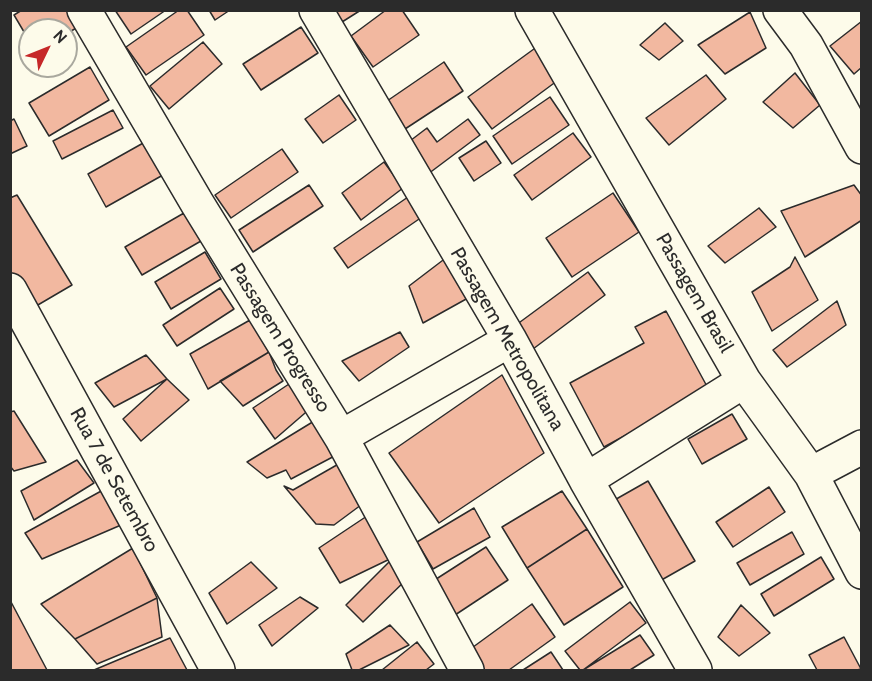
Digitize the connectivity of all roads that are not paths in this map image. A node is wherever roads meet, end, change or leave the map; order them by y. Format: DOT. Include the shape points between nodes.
graph roads {
  1 [pos="84,10"];
  2 [pos="316,10"];
  3 [pos="532,10"];
  4 [pos="780,10"];
  5 [pos="861,147"];
  6 [pos="10,290"];
  7 [pos="510,340"];
  8 [pos="744,381"];
  9 [pos="341,437"];
  10 [pos="861,447"];
  11 [pos="812,474"];
  12 [pos="586,480"];
  13 [pos="861,572"];
  14 [pos="218,670"];
  15 [pos="467,670"];
  16 [pos="695,670"];
  1 -- 9 [label="street, Passagem Progresso"];
  2 -- 7 [label="street, Passagem Metropolitana"];
  3 -- 8 [label="street, Passagem Brasil"];
  4 -- 5 [label="street" via="806,45"];
  6 -- 14 [label="street, Rua 7 de Setembro"];
  7 -- 9 [label="street"];
  7 -- 12 [label="street, Passagem Metropolitana"];
  8 -- 11 [label="street, Passagem Brasil"];
  8 -- 12 [label="street"];
  9 -- 15 [label="street, Passagem Progresso"];
  10 -- 11 [label="street"];
  11 -- 13 [label="street, Passagem Brasil"];
  12 -- 16 [label="street, Passagem Metropolitana"];
}
